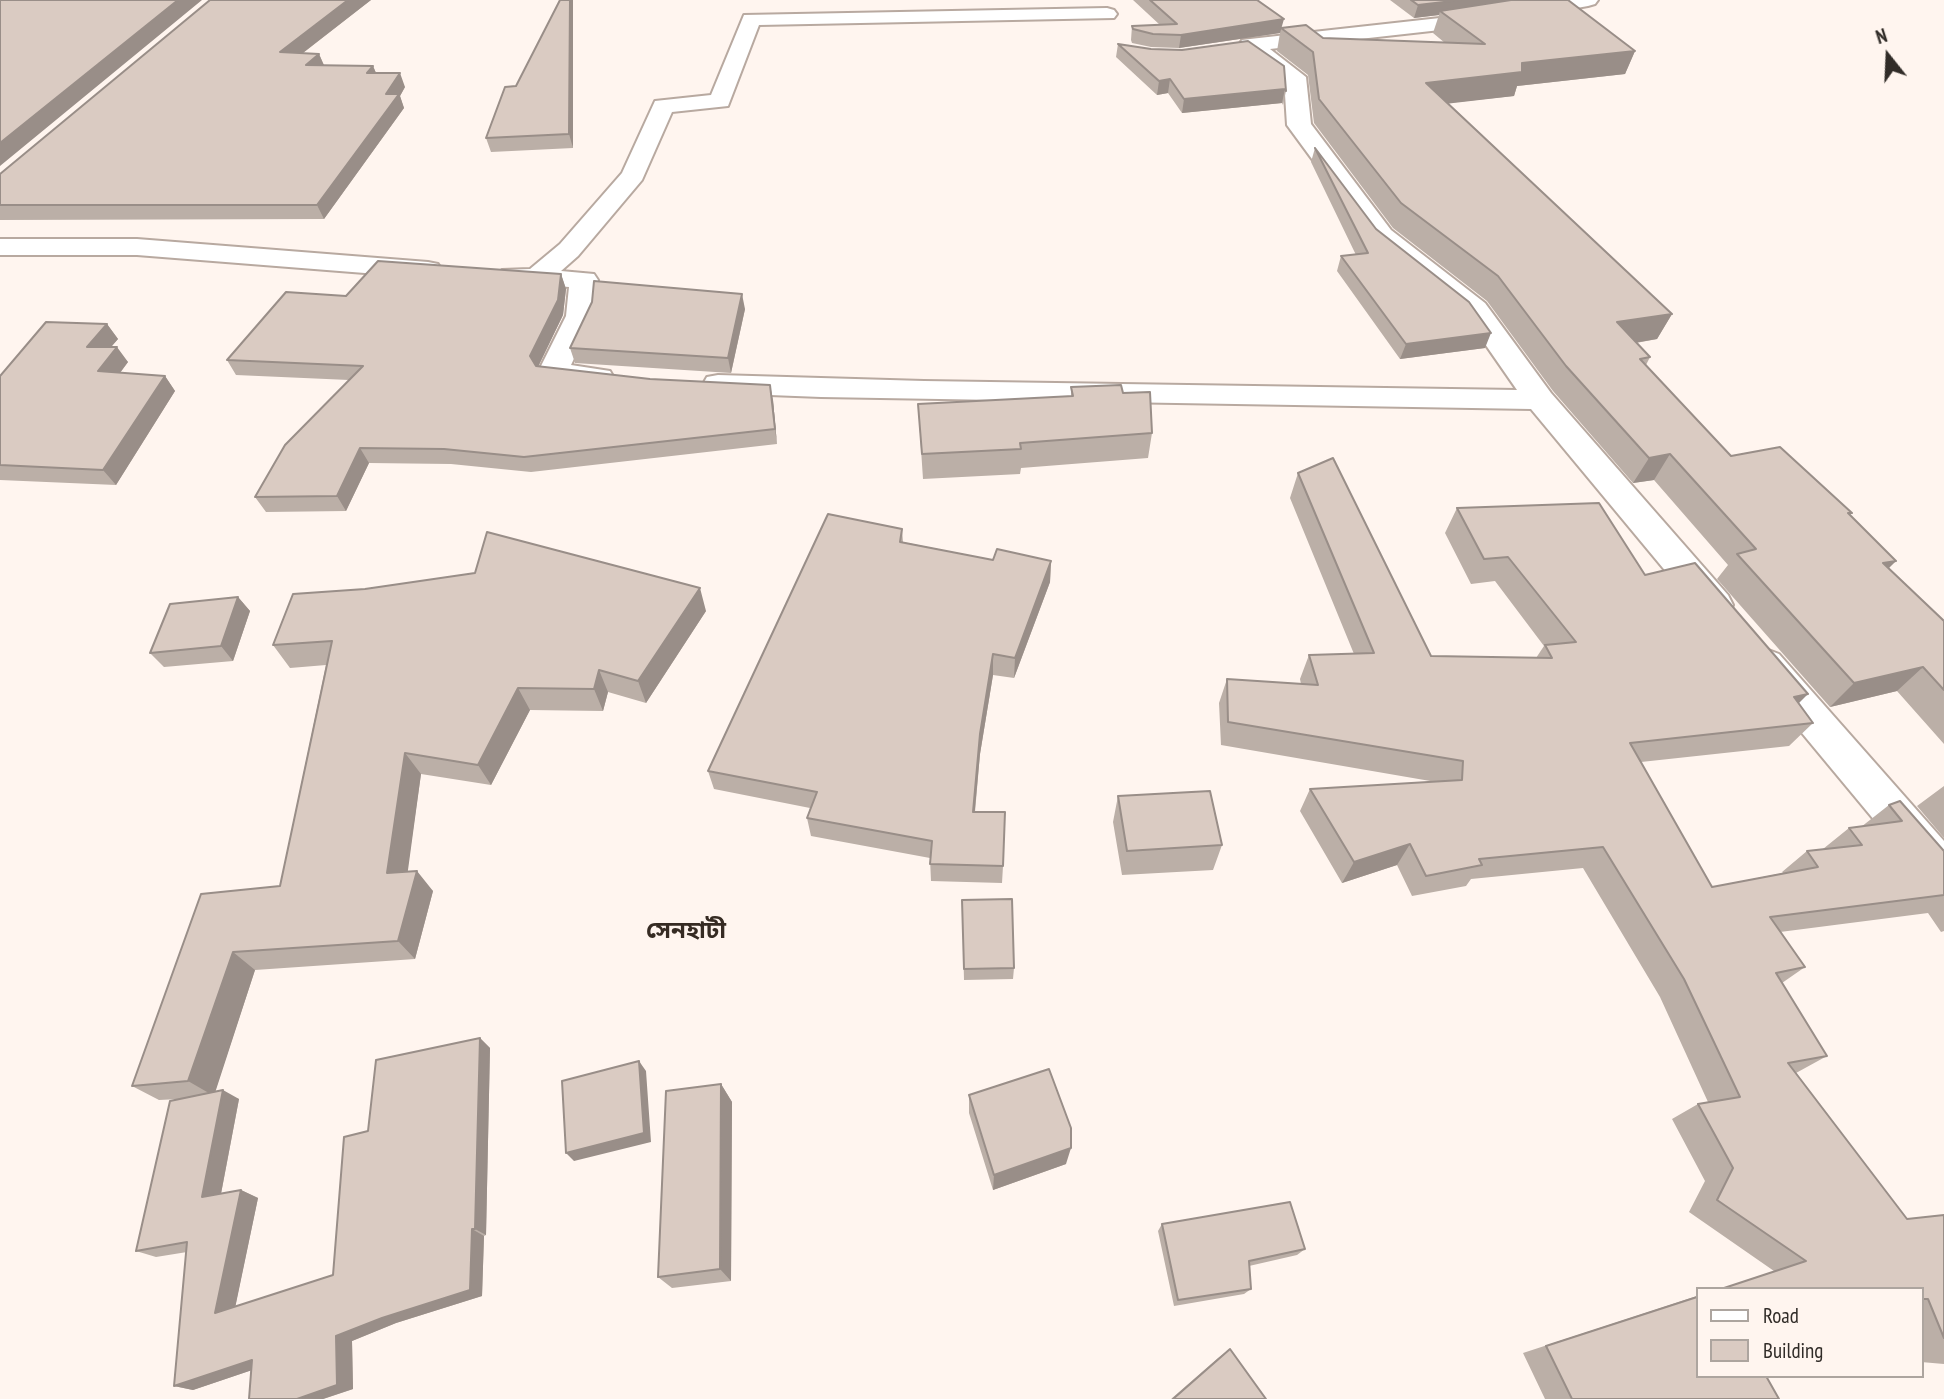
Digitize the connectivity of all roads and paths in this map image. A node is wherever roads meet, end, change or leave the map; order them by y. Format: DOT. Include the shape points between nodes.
graph roads {
  1 [pos="1588,0"];
  2 [pos="1104,7"];
  3 [pos="1116,37"];
  4 [pos="1251,45"];
  5 [pos="1227,49"];
  6 [pos="0,247"];
  7 [pos="537,277"];
  8 [pos="623,381"];
  9 [pos="691,383"];
  10 [pos="1540,400"];
  11 [pos="1944,872"];
  1 -- 4 [label="street" via="1476,20"];
  2 -- 3 [label="street"];
  2 -- 7 [label="street" via="751,19 720,101 663,106 633,175 569,250"];
  4 -- 5 [label="street"];
  4 -- 10 [label="street" via="1296,77 1299,125 1382,236 1475,309"];
  6 -- 7 [label="street" via="137,247"];
  7 -- 8 [label="street" via="584,280 580,316 553,372"];
  9 -- 10 [label="street" via="855,390"];
  10 -- 11 [label="street"];
}
